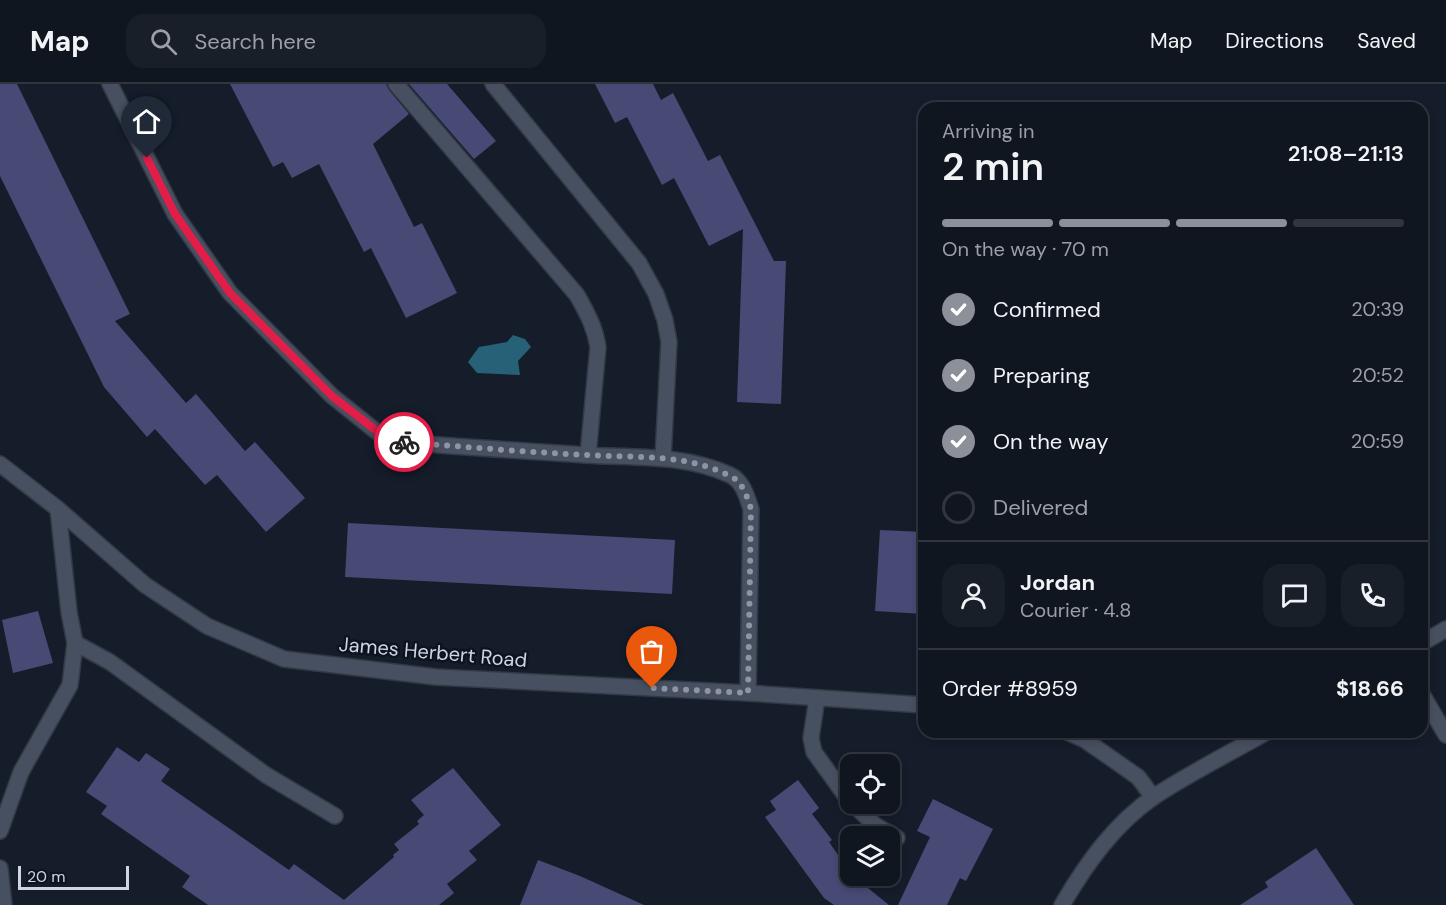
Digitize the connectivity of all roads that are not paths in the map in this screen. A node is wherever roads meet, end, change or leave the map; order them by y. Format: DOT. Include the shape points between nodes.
graph roads {
  1 [pos="110,84"];
  2 [pos="396,84"];
  3 [pos="493,84"];
  4 [pos="588,456"];
  5 [pos="663,458"];
  6 [pos="0,464"];
  7 [pos="58,509"];
  8 [pos="1446,629"];
  9 [pos="1428,640"];
  10 [pos="75,643"];
  11 [pos="748,693"];
  12 [pos="817,698"];
  13 [pos="1428,704"];
  14 [pos="918,705"];
  15 [pos="1446,735"];
  16 [pos="1080,738"];
  17 [pos="1257,738"];
  18 [pos="840,787"];
  19 [pos="1153,797"];
  20 [pos="864,814"];
  21 [pos="335,816"];
  22 [pos="877,826"];
  23 [pos="0,831"];
  24 [pos="0,868"];
  25 [pos="4,905"];
  26 [pos="1062,905"];
  1 -- 4 [label="street" via="175,214 230,293 332,396 378,432 401,442"];
  2 -- 4 [label="street" via="577,295 589,316 597,347"];
  3 -- 5 [label="street" via="639,263 657,294 669,342"];
  4 -- 5 [label="street"];
  5 -- 11 [label="street" via="695,463 732,476 746,492 751,509"];
  6 -- 7 [label="street, James Herbert Road"];
  7 -- 10 [label="street"];
  7 -- 11 [label="street, James Herbert Road" via="145,585 207,626 284,659 436,677"];
  8 -- 9 [label="street"];
  10 -- 21 [label="street" via="110,662 266,775"];
  10 -- 23 [label="street" via="70,685 21,772"];
  11 -- 12 [label="street, James Herbert Road"];
  12 -- 14 [label="street, James Herbert Road"];
  12 -- 18 [label="street" via="811,738 814,752"];
  13 -- 15 [label="street"];
  16 -- 19 [label="street" via="1138,777"];
  17 -- 19 [label="street"];
  19 -- 26 [label="street" via="1102,846"];
  20 -- 22 [label="street"];
  24 -- 25 [label="street"];
}
